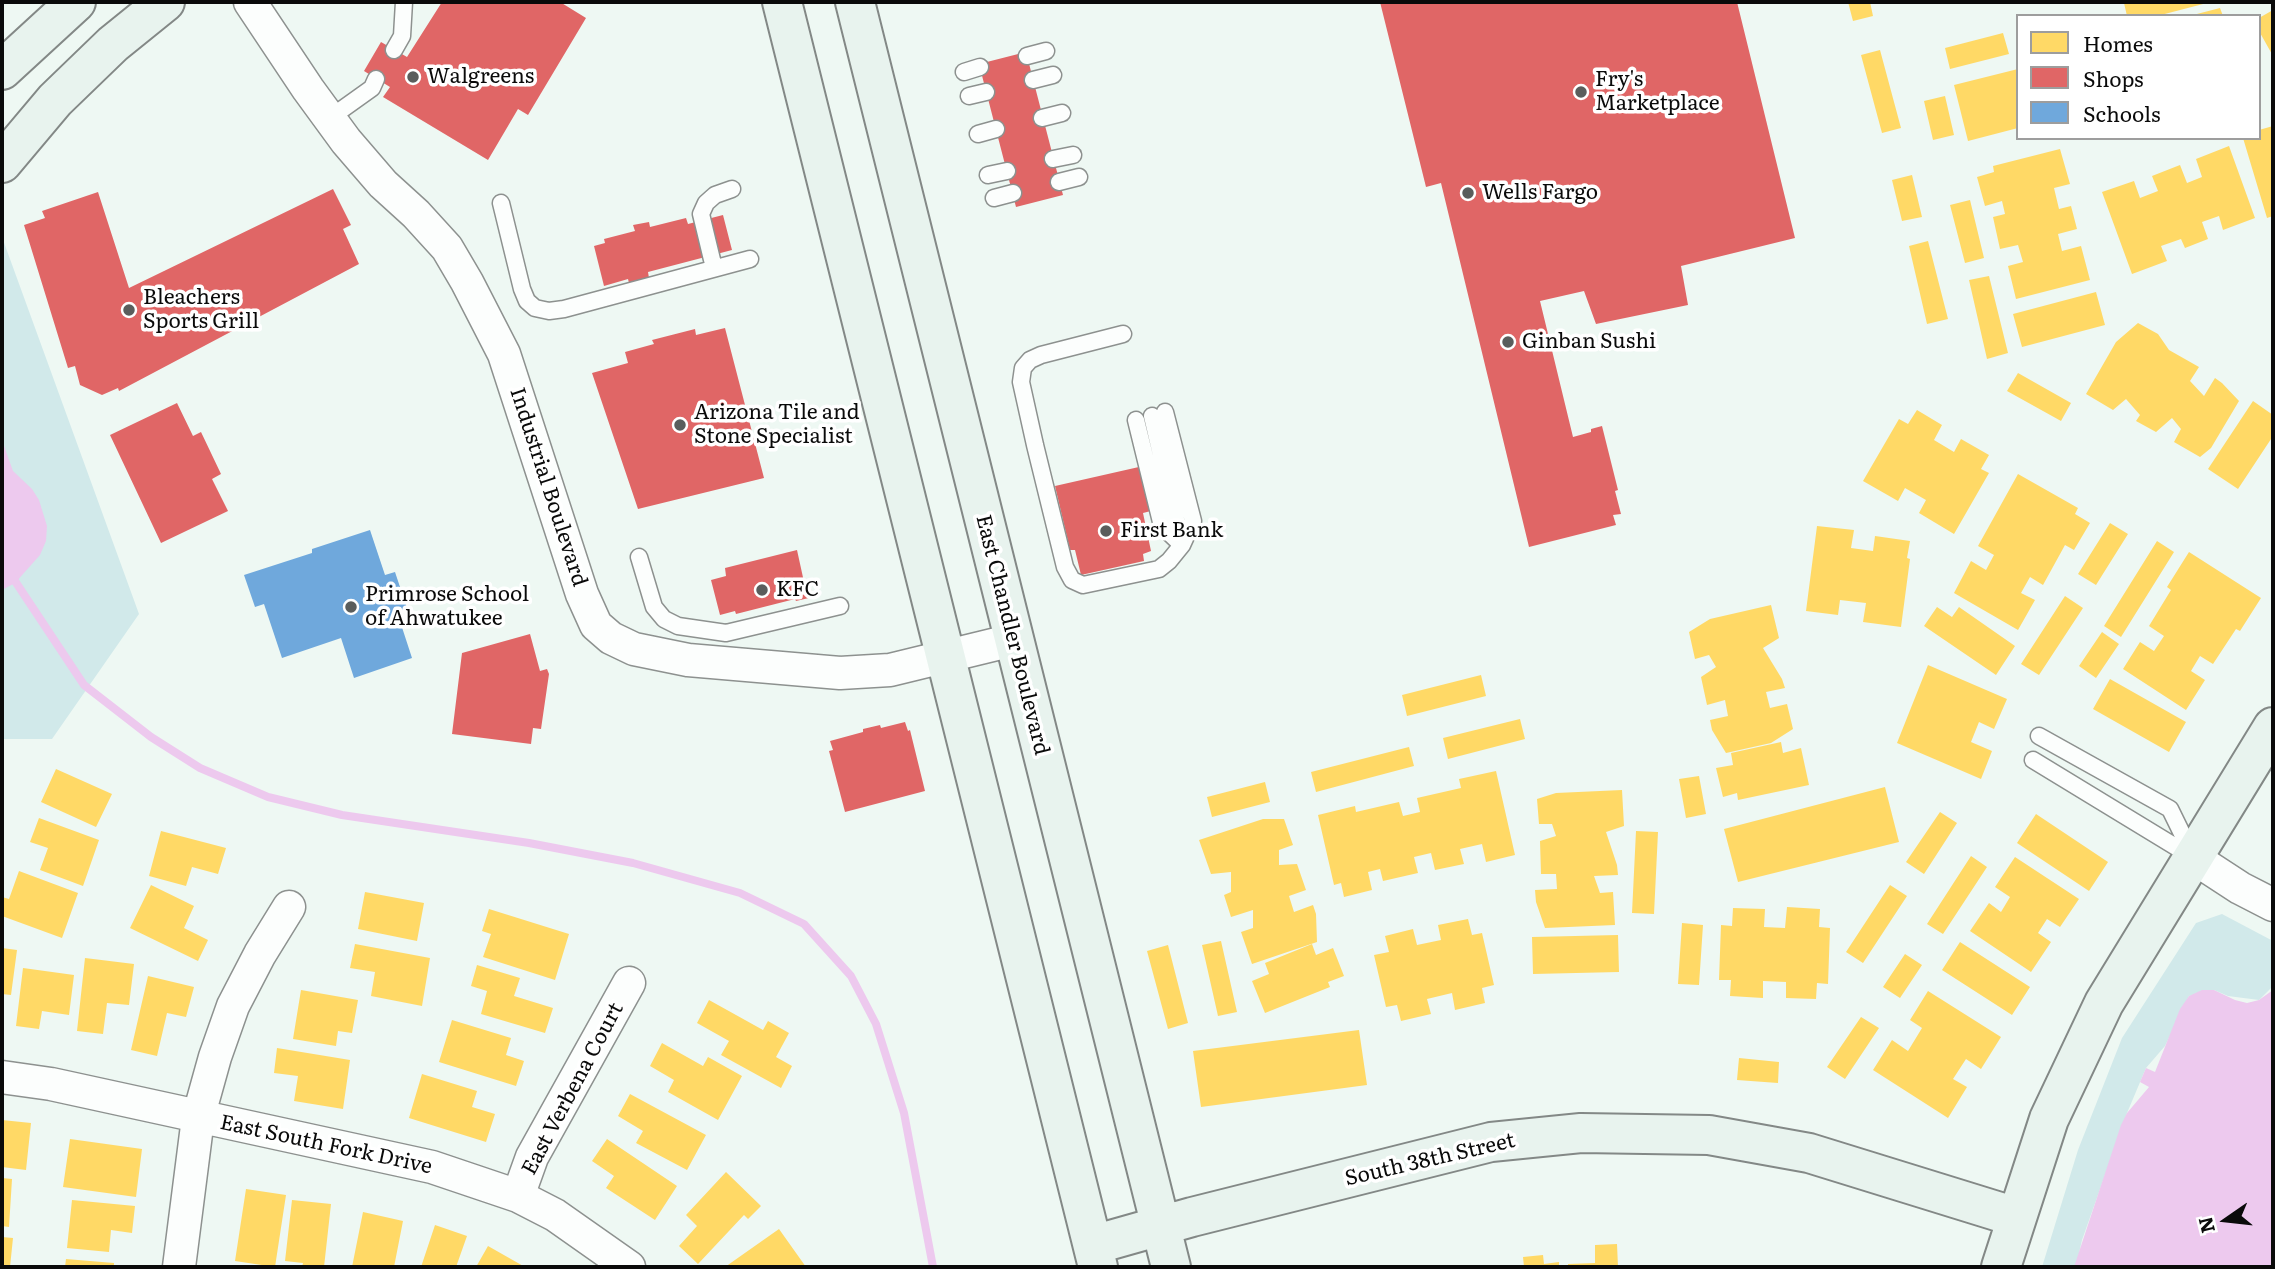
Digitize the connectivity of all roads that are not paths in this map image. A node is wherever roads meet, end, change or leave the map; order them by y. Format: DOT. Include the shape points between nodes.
graph roads {
  1 [pos="76,2"];
  2 [pos="166,2"];
  3 [pos="250,2"];
  4 [pos="404,2"];
  5 [pos="782,2"];
  6 [pos="855,2"];
  7 [pos="394,50"];
  8 [pos="1046,51"];
  9 [pos="1027,56"];
  10 [pos="980,68"];
  11 [pos="2,70"];
  12 [pos="964,72"];
  13 [pos="1053,75"];
  14 [pos="376,79"];
  15 [pos="1032,80"];
  16 [pos="986,92"];
  17 [pos="969,96"];
  18 [pos="1062,113"];
  19 [pos="330,118"];
  20 [pos="1042,118"];
  21 [pos="996,129"];
  22 [pos="978,134"];
  23 [pos="1073,155"];
  24 [pos="1053,159"];
  25 [pos="2,163"];
  26 [pos="1007,171"];
  27 [pos="988,175"];
  28 [pos="1079,177"];
  29 [pos="1059,182"];
  30 [pos="732,189"];
  31 [pos="1013,193"];
  32 [pos="994,198"];
  33 [pos="501,203"];
  34 [pos="750,259"];
  35 [pos="714,268"];
  36 [pos="1122,334"];
  37 [pos="1182,545"];
  38 [pos="639,557"];
  39 [pos="840,606"];
  40 [pos="1013,640"];
  41 [pos="944,656"];
  42 [pos="2273,727"];
  43 [pos="2039,736"];
  44 [pos="2033,760"];
  45 [pos="2110,776"];
  46 [pos="2095,799"];
  47 [pos="2194,858"];
  48 [pos="2273,905"];
  49 [pos="289,907"];
  50 [pos="629,983"];
  51 [pos="2,1077"];
  52 [pos="198,1118"];
  53 [pos="518,1196"];
  54 [pos="2016,1217"];
  55 [pos="1161,1226"];
  56 [pos="1095,1256"];
  57 [pos="179,1267"];
  58 [pos="629,1267"];
  59 [pos="1171,1267"];
  60 [pos="2001,1267"];
  1 -- 11 [label="main road"];
  2 -- 25 [label="main road" via="113,44 55,100"];
  3 -- 19 [label="street, Industrial Boulevard"];
  4 -- 7 [label="lane" via="402,36"];
  5 -- 41 [label="main road"];
  6 -- 40 [label="main road, East Chandler Boulevard"];
  8 -- 9 [label="lane"];
  10 -- 12 [label="lane"];
  13 -- 15 [label="lane"];
  14 -- 19 [label="lane" via="372,88"];
  16 -- 17 [label="lane"];
  18 -- 20 [label="lane"];
  19 -- 41 [label="street, Industrial Boulevard" via="383,184 447,248 487,318 512,377 596,625 634,649 702,662 840,673 890,670"];
  21 -- 22 [label="lane"];
  23 -- 24 [label="lane"];
  26 -- 27 [label="lane"];
  28 -- 29 [label="lane"];
  30 -- 35 [label="lane" via="715,195 701,214"];
  31 -- 32 [label="lane"];
  33 -- 35 [label="lane" via="522,289 536,308 564,309"];
  34 -- 35 [label="lane"];
  36 -- 37 [label="lane" via="1041,355 1023,368 1021,382 1065,567 1072,580 1083,585 1159,569"];
  37 -- 37 [label="lane" via="1162,526 1151,416 1194,521"];
  38 -- 39 [label="lane" via="654,607 678,626 726,633"];
  40 -- 41 [label="street, Industrial Boulevard"];
  40 -- 55 [label="main road, East Chandler Boulevard"];
  41 -- 56 [label="main road"];
  42 -- 47 [label="main road"];
  43 -- 45 [label="lane"];
  44 -- 46 [label="lane"];
  45 -- 46 [label="lane"];
  45 -- 47 [label="lane" via="2170,809"];
  46 -- 47 [label="lane"];
  47 -- 48 [label="street"];
  47 -- 54 [label="main road" via="2104,1003 2049,1119"];
  49 -- 52 [label="street" via="233,1006"];
  50 -- 53 [label="street, East Verbena Court" via="532,1157"];
  51 -- 52 [label="street, East South Fork Drive"];
  52 -- 53 [label="street, East South Fork Drive" via="432,1167"];
  52 -- 57 [label="street"];
  53 -- 58 [label="street, East South Fork Drive" via="555,1214"];
  54 -- 55 [label="main road, South 38th Street" via="1809,1153 1709,1135 1581,1133 1491,1142"];
  54 -- 60 [label="main road"];
  55 -- 56 [label="main road, South 38th Street"];
  55 -- 59 [label="main road, East Chandler Boulevard"];
}
